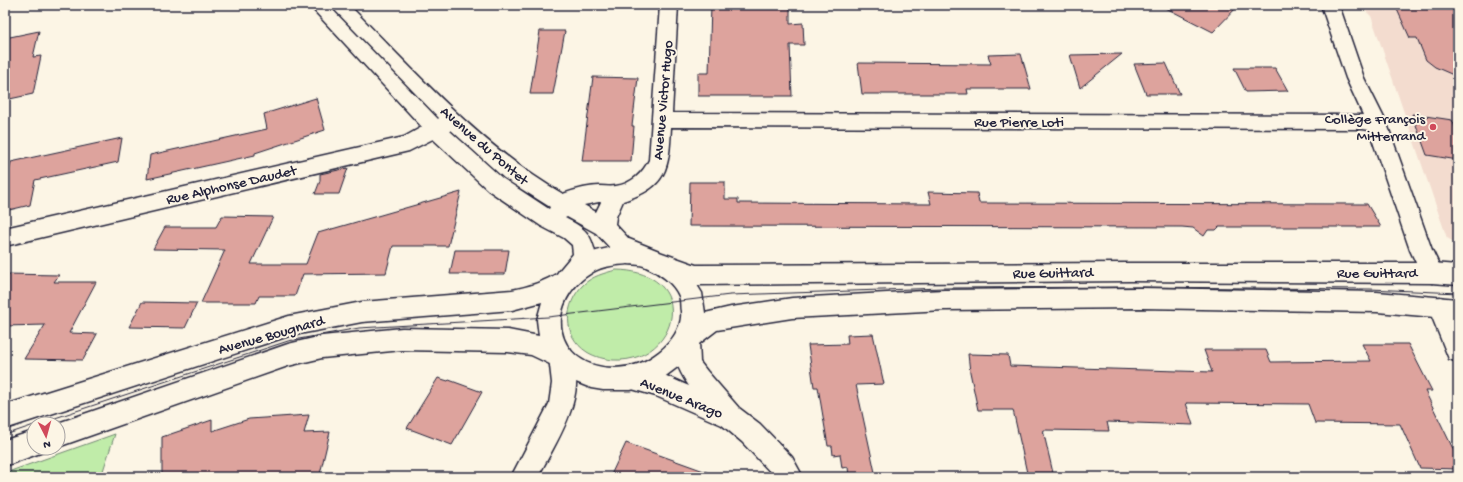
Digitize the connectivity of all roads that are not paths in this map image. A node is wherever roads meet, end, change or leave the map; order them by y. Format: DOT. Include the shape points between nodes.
graph roads {
  1 [pos="318,5"];
  2 [pos="339,5"];
  3 [pos="669,5"];
  4 [pos="1330,5"];
  5 [pos="662,120"];
  6 [pos="1377,124"];
  7 [pos="444,125"];
  8 [pos="615,195"];
  9 [pos="564,205"];
  10 [pos="549,220"];
  11 [pos="604,227"];
  12 [pos="5,237"];
  13 [pos="651,258"];
  14 [pos="1432,273"];
  15 [pos="1458,275"];
  16 [pos="566,280"];
  17 [pos="1449,308"];
  18 [pos="687,340"];
  19 [pos="1458,351"];
  20 [pos="561,357"];
  21 [pos="634,379"];
  22 [pos="730,416"];
  23 [pos="5,417"];
  24 [pos="66,432"];
  25 [pos="26,446"];
  26 [pos="5,453"];
  27 [pos="524,477"];
  28 [pos="790,477"];
  1 -- 7 [label="street, Avenue du Pontet"];
  2 -- 7 [label="street, Avenue du Pontet"];
  3 -- 5 [label="street, Avenue Victor Hugo"];
  4 -- 6 [label="street" via="1355,78"];
  5 -- 6 [label="street, Rue Pierre Loti"];
  5 -- 8 [label="street, Avenue Victor Hugo" via="659,160 654,173 647,182 637,188"];
  6 -- 14 [label="street" via="1420,250"];
  7 -- 9 [label="street, Avenue du Pontet"];
  7 -- 10 [label="street, Avenue du Pontet" via="495,184"];
  7 -- 12 [label="street, Rue Alphonse Daudet" via="409,143"];
  8 -- 9 [label="street, Avenue Victor Hugo" via="599,194 570,200"];
  8 -- 11 [label="street" via="605,217"];
  9 -- 10 [label="street, Avenue Victor Hugo"];
  9 -- 11 [label="street, Avenue du Pontet"];
  10 -- 16 [label="street, Avenue du Pontet" via="572,232 582,241 584,247 585,256"];
  11 -- 13 [label="street, Avenue du Pontet" via="621,245"];
  13 -- 14 [label="street, Rue Guittard" via="695,275"];
  13 -- 16 [label="street" via="628,254 605,257 584,266"];
  13 -- 18 [label="street" via="669,267 684,281 692,299 694,320"];
  14 -- 15 [label="street, Rue Guittard"];
  16 -- 20 [label="street" via="554,298 548,317 550,338"];
  16 -- 23 [label="street, Avenue Bougnard" via="534,295 512,300 362,312 289,326"];
  17 -- 18 [label="street, Rue Guittard" via="1377,302 1140,298 944,300 792,308 731,317 712,321"];
  17 -- 19 [label="street"];
  18 -- 21 [label="street" via="674,357 656,370"];
  18 -- 22 [label="street, Avenue Arago" via="688,365"];
  20 -- 21 [label="street" via="574,369 593,377 613,381"];
  20 -- 24 [label="street, Avenue Bougnard" via="533,344 508,341 402,339 322,347 288,355"];
  20 -- 27 [label="street" via="564,384 561,406"];
  21 -- 22 [label="street, Avenue Arago" via="659,385"];
  22 -- 28 [label="street, Avenue Arago" via="751,433 783,466"];
  25 -- 26 [label="street"];
}
